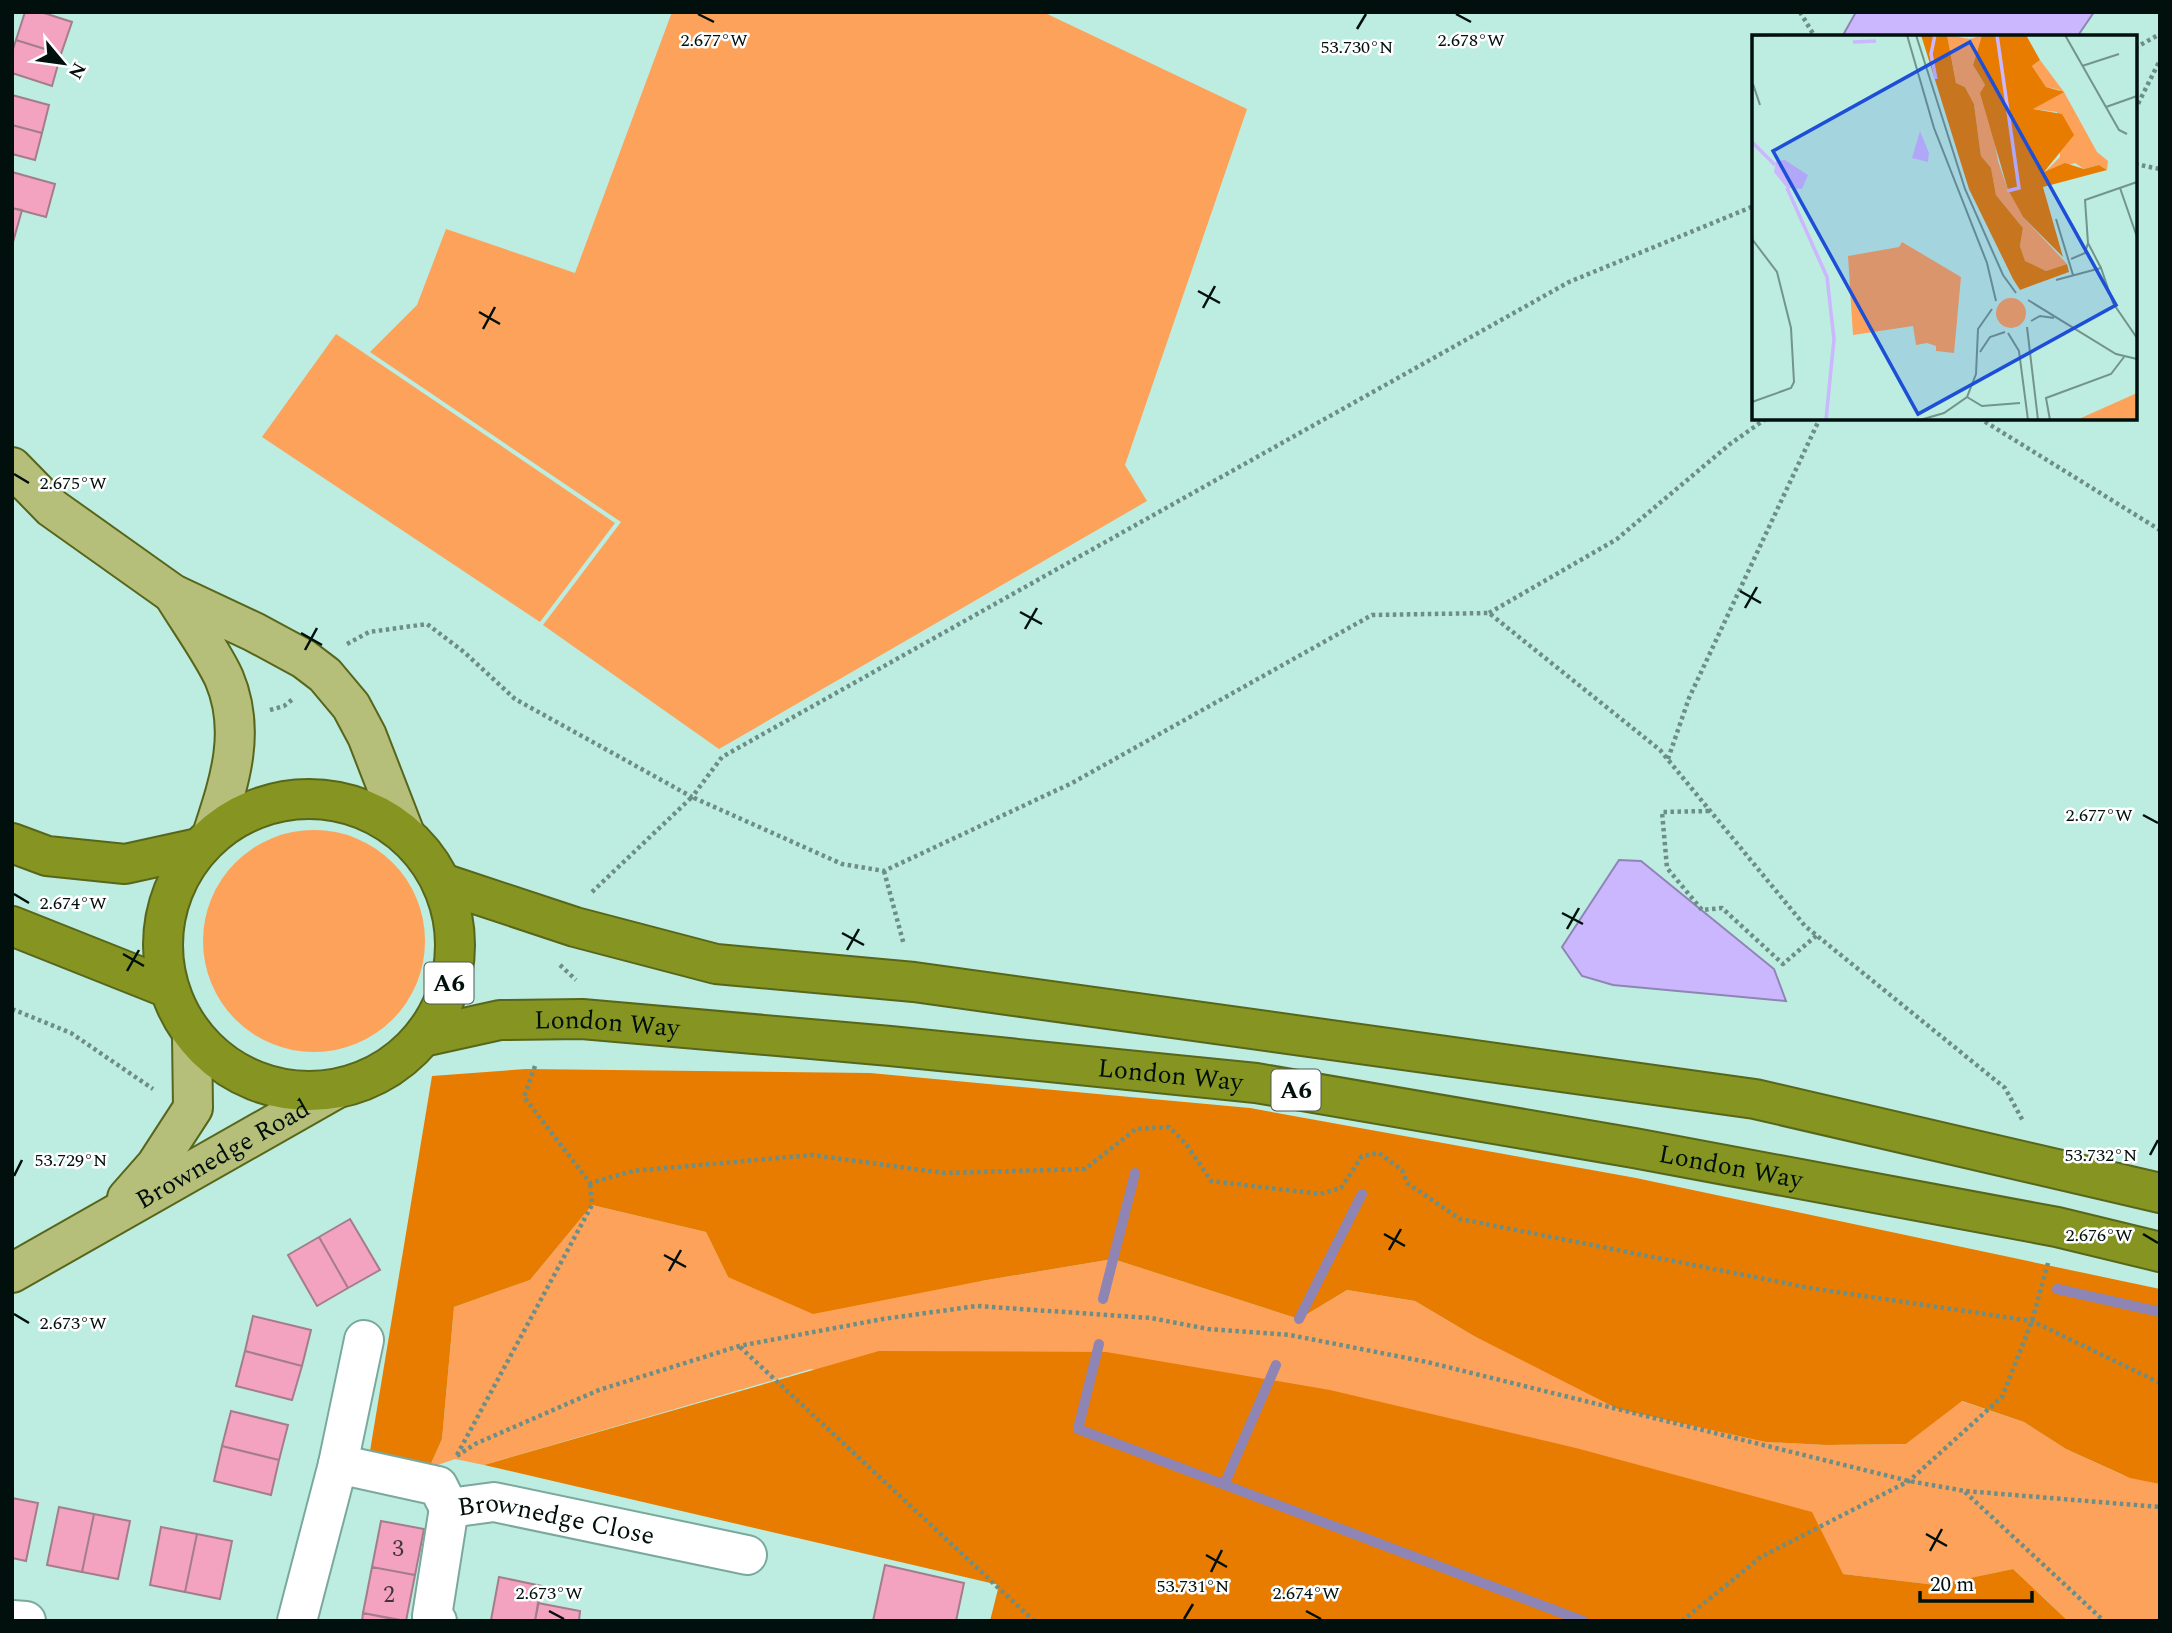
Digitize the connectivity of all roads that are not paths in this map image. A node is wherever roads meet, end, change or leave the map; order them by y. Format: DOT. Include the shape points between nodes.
graph roads {
  1 [pos="12,467"];
  2 [pos="173,594"];
  3 [pos="405,834"];
  4 [pos="205,842"];
  5 [pos="12,843"];
  6 [pos="442,883"];
  7 [pos="12,926"];
  8 [pos="168,988"];
  9 [pos="192,1036"];
  10 [pos="423,1037"];
  11 [pos="336,1089"];
  12 [pos="2160,1193"];
  13 [pos="110,1218"];
  14 [pos="2160,1252"];
  15 [pos="12,1273"];
  16 [pos="363,1339"];
  17 [pos="338,1464"];
  18 [pos="448,1483"];
  19 [pos="747,1555"];
  20 [pos="435,1618"];
  21 [pos="12,1620"];
  22 [pos="26,1621"];
  23 [pos="298,1621"];
  1 -- 2 [label="main road" via="52,508"];
  2 -- 3 [label="main road" via="254,632 325,675 351,706 367,736"];
  2 -- 4 [label="main road" via="223,677 236,719 231,777"];
  3 -- 4 [label="highway, A6" via="370,811 329,800 288,800 247,812"];
  3 -- 6 [label="highway, A6" via="426,856"];
  4 -- 5 [label="highway, A6" via="125,864 47,856"];
  4 -- 8 [label="highway, A6" via="173,890 162,939"];
  6 -- 10 [label="highway, A6" via="454,922 455,963 444,1003"];
  6 -- 12 [label="highway, London Way / A6" via="575,927 716,964 914,982 1755,1099"];
  7 -- 8 [label="highway"];
  8 -- 9 [label="highway, A6"];
  9 -- 11 [label="highway, A6" via="236,1070 285,1090"];
  9 -- 13 [label="main road, Brownedge Road" via="193,1108 156,1166"];
  10 -- 11 [label="highway, A6" via="398,1061 369,1079"];
  10 -- 14 [label="highway, London Way / A6" via="500,1020 582,1019 1256,1083 1648,1150 2043,1224"];
  11 -- 13 [label="main road, Brownedge Road"];
  13 -- 15 [label="main road, Brownedge Road"];
  16 -- 17 [label="street"];
  17 -- 18 [label="street, Brownedge Close"];
  17 -- 23 [label="street"];
  18 -- 19 [label="street, Brownedge Close" via="494,1502"];
  18 -- 20 [label="street"];
  21 -- 22 [label="street"];
}
